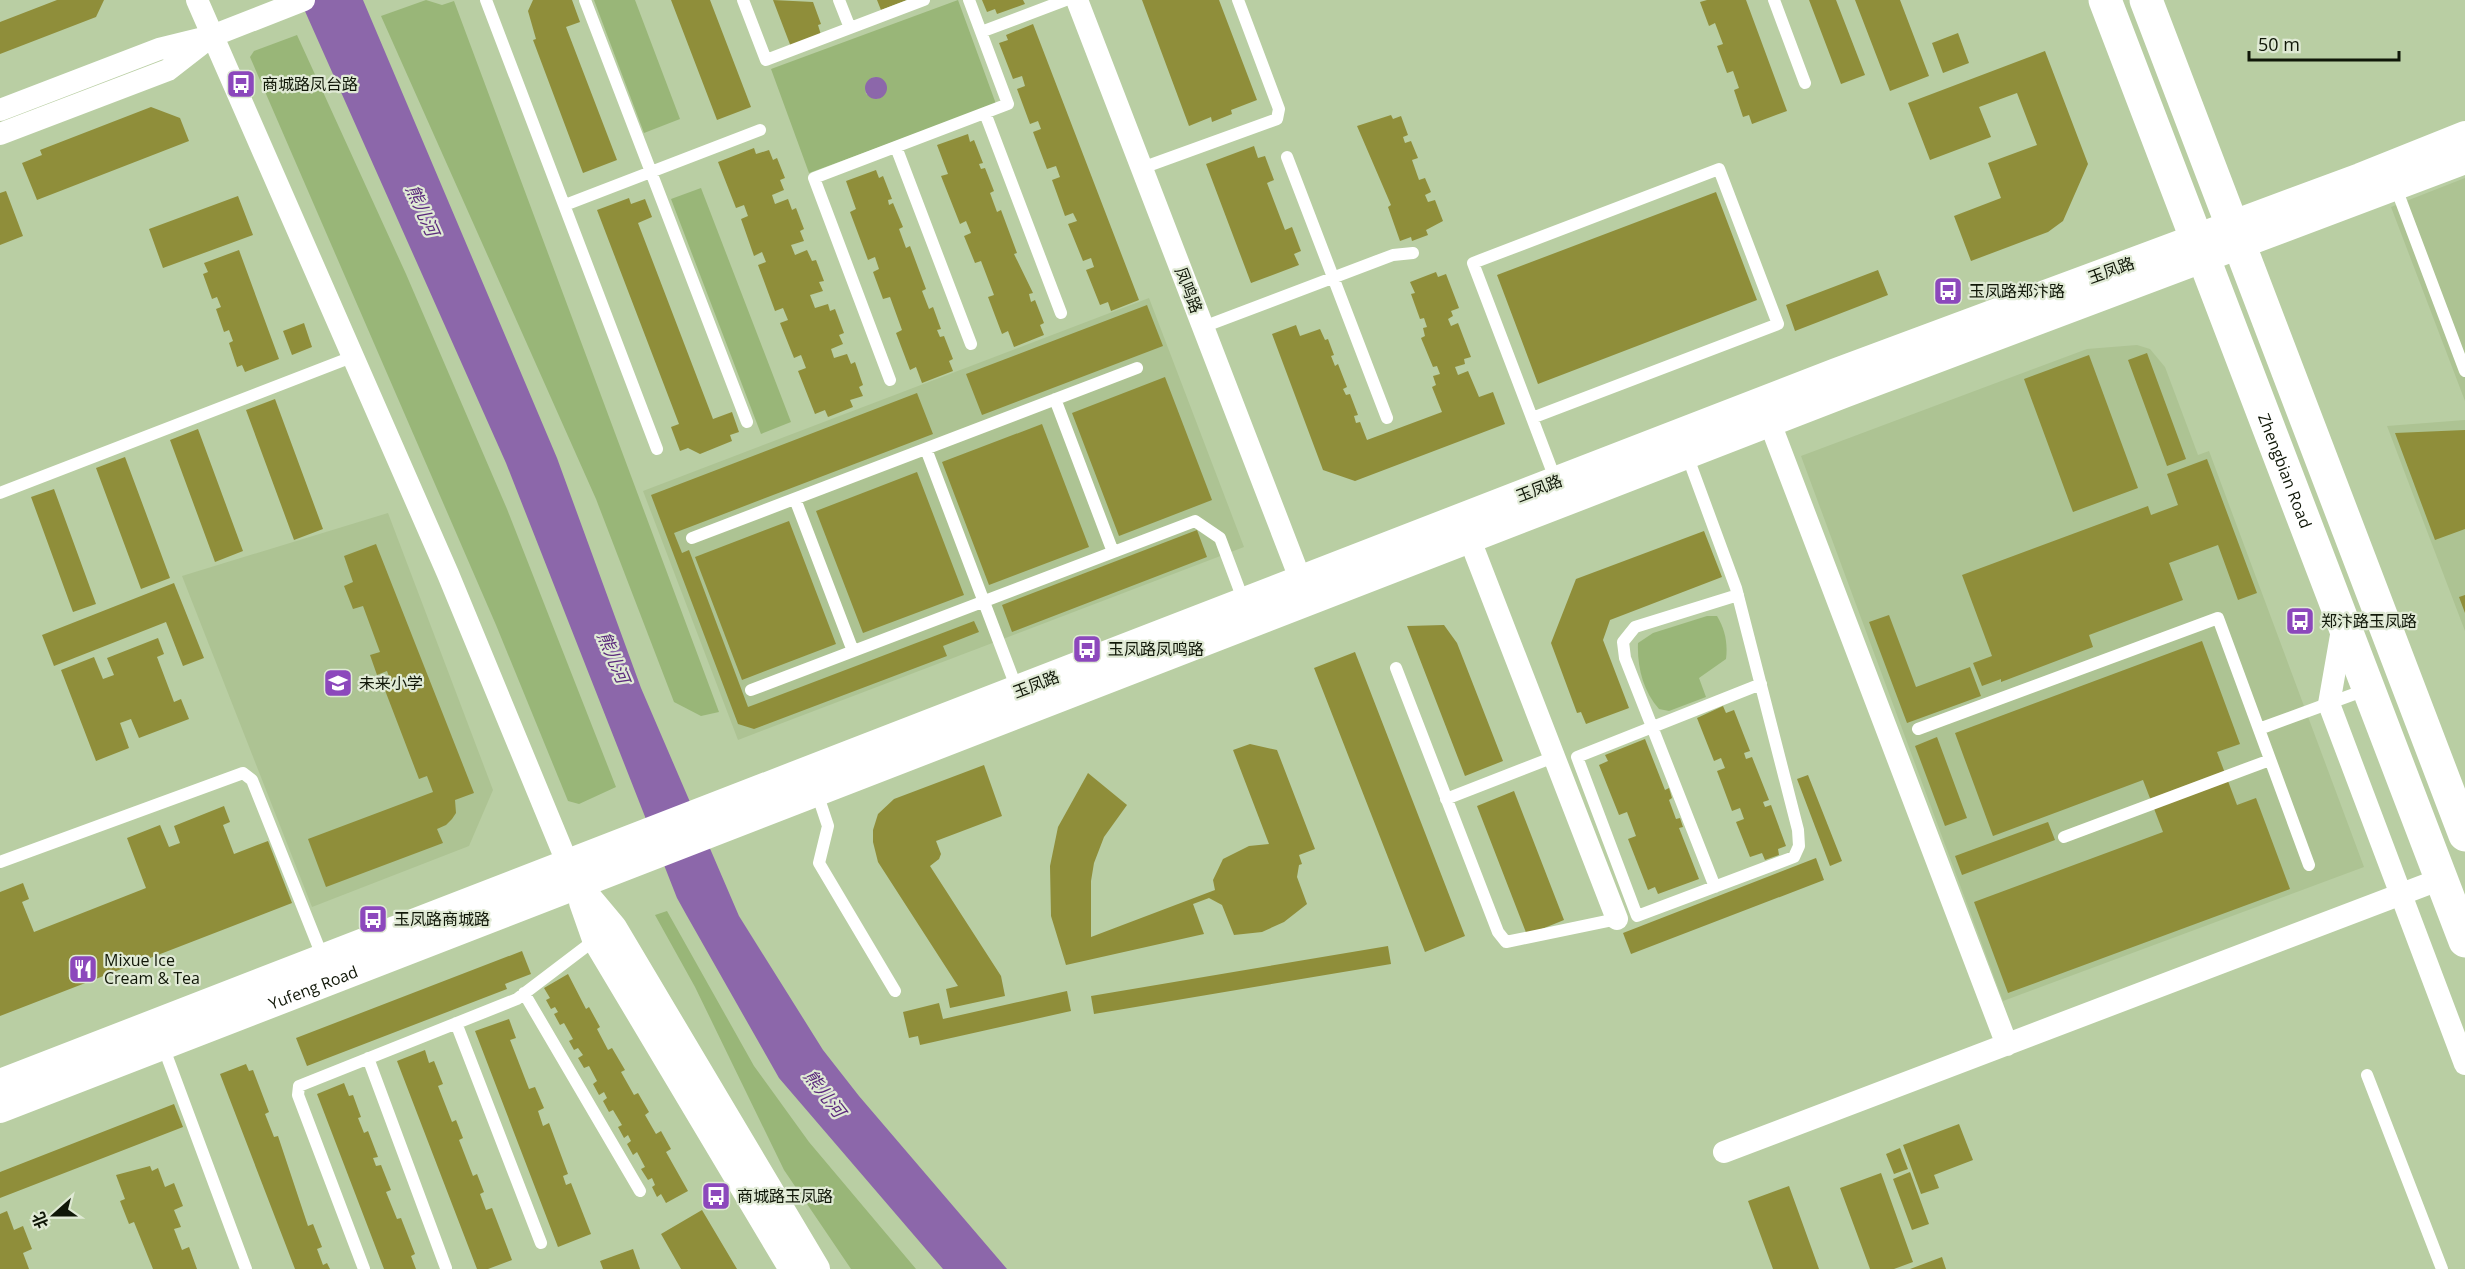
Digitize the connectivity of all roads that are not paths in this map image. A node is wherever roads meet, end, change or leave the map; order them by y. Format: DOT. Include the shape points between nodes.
graph roads {
  1 [pos="197,0"];
  2 [pos="304,0"];
  3 [pos="486,0"];
  4 [pos="585,0"];
  5 [pos="743,0"];
  6 [pos="839,0"];
  7 [pos="924,0"];
  8 [pos="969,0"];
  9 [pos="1066,0"];
  10 [pos="1077,0"];
  11 [pos="1238,0"];
  12 [pos="1774,0"];
  13 [pos="2105,0"];
  14 [pos="2146,0"];
  15 [pos="850,28"];
  16 [pos="981,32"];
  17 [pos="212,36"];
  18 [pos="1805,84"];
  19 [pos="0,110"];
  20 [pos="985,113"];
  21 [pos="760,130"];
  22 [pos="0,134"];
  23 [pos="2465,135"];
  24 [pos="896,147"];
  25 [pos="1287,157"];
  26 [pos="2465,160"];
  27 [pos="1142,168"];
  28 [pos="651,172"];
  29 [pos="2396,188"];
  30 [pos="565,205"];
  31 [pos="2236,236"];
  32 [pos="2200,249"];
  33 [pos="1413,253"];
  34 [pos="1334,278"];
  35 [pos="1061,313"];
  36 [pos="1203,327"];
  37 [pos="971,344"];
  38 [pos="352,357"];
  39 [pos="1137,368"];
  40 [pos="2465,371"];
  41 [pos="891,380"];
  42 [pos="1055,399"];
  43 [pos="1387,418"];
  44 [pos="1532,418"];
  45 [pos="747,422"];
  46 [pos="1770,423"];
  47 [pos="657,449"];
  48 [pos="926,449"];
  49 [pos="1687,455"];
  50 [pos="1556,481"];
  51 [pos="0,493"];
  52 [pos="795,499"];
  53 [pos="692,538"];
  54 [pos="1470,540"];
  55 [pos="1113,552"];
  56 [pos="1301,581"];
  57 [pos="1738,595"];
  58 [pos="984,602"];
  59 [pos="1245,603"];
  60 [pos="2344,623"];
  61 [pos="853,651"];
  62 [pos="1396,668"];
  63 [pos="1761,684"];
  64 [pos="2369,689"];
  65 [pos="751,690"];
  66 [pos="1018,691"];
  67 [pos="2329,704"];
  68 [pos="1652,727"];
  69 [pos="1918,729"];
  70 [pos="2259,729"];
  71 [pos="1554,757"];
  72 [pos="2270,760"];
  73 [pos="817,793"];
  74 [pos="1446,799"];
  75 [pos="730,814"];
  76 [pos="2465,835"];
  77 [pos="2064,837"];
  78 [pos="622,856"];
  79 [pos="0,862"];
  80 [pos="2309,865"];
  81 [pos="572,875"];
  82 [pos="2441,879"];
  83 [pos="1715,887"];
  84 [pos="2401,895"];
  85 [pos="1617,919"];
  86 [pos="596,939"];
  87 [pos="2465,941"];
  88 [pos="323,958"];
  89 [pos="895,991"];
  90 [pos="524,993"];
  91 [pos="456,1023"];
  92 [pos="2007,1044"];
  93 [pos="163,1046"];
  94 [pos="368,1058"];
  95 [pos="2465,1064"];
  96 [pos="2367,1075"];
  97 [pos="0,1083"];
  98 [pos="0,1109"];
  99 [pos="1724,1152"];
  100 [pos="640,1191"];
  101 [pos="541,1243"];
  102 [pos="446,1268"];
  103 [pos="246,1269"];
  104 [pos="364,1269"];
  105 [pos="793,1269"];
  106 [pos="816,1269"];
  107 [pos="2442,1269"];
  1 -- 17 [label="street"];
  2 -- 17 [label="street"];
  3 -- 30 [label="lane"];
  4 -- 28 [label="lane"];
  5 -- 15 [label="lane" via="766,60"];
  6 -- 15 [label="lane"];
  7 -- 15 [label="lane"];
  8 -- 16 [label="lane"];
  9 -- 16 [label="lane"];
  10 -- 27 [label="street, 凤鸣路"];
  11 -- 27 [label="lane" via="1279,108 1277,119"];
  12 -- 18 [label="lane"];
  13 -- 32 [label="main road, Zhengbian Road"];
  14 -- 31 [label="main road"];
  16 -- 20 [label="lane" via="1008,104"];
  17 -- 19 [label="street" via="159,49"];
  17 -- 22 [label="street" via="168,70"];
  17 -- 38 [label="street"];
  20 -- 24 [label="lane"];
  20 -- 35 [label="lane"];
  21 -- 28 [label="lane"];
  23 -- 31 [label="street, 玉凤路"];
  24 -- 37 [label="lane"];
  24 -- 41 [label="lane" via="814,178"];
  25 -- 34 [label="lane"];
  26 -- 29 [label="street, 玉凤路"];
  27 -- 36 [label="street, 凤鸣路"];
  28 -- 30 [label="lane"];
  28 -- 45 [label="lane"];
  29 -- 31 [label="street, 玉凤路"];
  29 -- 40 [label="lane"];
  30 -- 47 [label="lane"];
  31 -- 32 [label="street, 玉凤路"];
  31 -- 76 [label="main road"];
  32 -- 46 [label="street, 玉凤路"];
  32 -- 50 [label="street, 玉凤路" via="1836,372"];
  32 -- 60 [label="main road, Zhengbian Road"];
  33 -- 34 [label="lane" via="1393,255"];
  34 -- 36 [label="lane"];
  34 -- 43 [label="lane"];
  36 -- 56 [label="street, 凤鸣路"];
  38 -- 51 [label="lane"];
  38 -- 81 [label="street" via="448,574"];
  39 -- 42 [label="lane"];
  42 -- 48 [label="lane"];
  42 -- 55 [label="lane"];
  44 -- 44 [label="lane" via="1473,263 1719,169 1778,324"];
  44 -- 50 [label="lane"];
  46 -- 49 [label="street, 玉凤路"];
  46 -- 92 [label="street"];
  48 -- 52 [label="lane"];
  48 -- 58 [label="lane"];
  49 -- 54 [label="street, 玉凤路"];
  49 -- 57 [label="lane"];
  50 -- 56 [label="street, 玉凤路"];
  52 -- 53 [label="lane"];
  52 -- 61 [label="lane"];
  54 -- 71 [label="street"];
  54 -- 73 [label="street, 玉凤路"];
  55 -- 58 [label="lane"];
  55 -- 59 [label="lane" via="1195,521 1220,538"];
  56 -- 59 [label="street, 玉凤路"];
  57 -- 63 [label="lane"];
  57 -- 68 [label="lane" via="1635,627 1627,635 1623,642 1625,658"];
  58 -- 61 [label="lane"];
  58 -- 66 [label="lane"];
  59 -- 66 [label="street, 玉凤路"];
  60 -- 64 [label="main road, Zhengbian Road"];
  60 -- 67 [label="street"];
  61 -- 65 [label="lane"];
  62 -- 74 [label="lane"];
  63 -- 68 [label="lane"];
  63 -- 83 [label="lane" via="1799,846 1794,857"];
  64 -- 67 [label="lane"];
  64 -- 82 [label="main road, Zhengbian Road"];
  66 -- 75 [label="street, 玉凤路"];
  67 -- 70 [label="lane"];
  67 -- 84 [label="street"];
  68 -- 83 [label="lane"];
  68 -- 83 [label="lane" via="1577,757 1637,916"];
  69 -- 70 [label="lane" via="2218,618"];
  70 -- 72 [label="lane"];
  71 -- 74 [label="lane"];
  71 -- 85 [label="street"];
  72 -- 77 [label="lane"];
  72 -- 80 [label="lane"];
  73 -- 75 [label="street, 玉凤路"];
  73 -- 89 [label="lane" via="828,826 819,863"];
  74 -- 85 [label="lane" via="1498,932 1506,942"];
  75 -- 78 [label="street, 玉凤路"];
  78 -- 81 [label="street, Yufeng Road"];
  79 -- 88 [label="lane" via="243,772 252,780"];
  81 -- 86 [label="street"];
  81 -- 88 [label="street, Yufeng Road"];
  81 -- 93 [label="street, Yufeng Road"];
  81 -- 106 [label="street" via="613,928"];
  82 -- 84 [label="street"];
  82 -- 87 [label="main road, Zhengbian Road"];
  84 -- 92 [label="street"];
  84 -- 95 [label="street"];
  86 -- 90 [label="lane"];
  86 -- 105 [label="street"];
  88 -- 97 [label="street, Yufeng Road"];
  90 -- 91 [label="lane"];
  90 -- 100 [label="lane"];
  91 -- 94 [label="lane"];
  91 -- 101 [label="lane"];
  92 -- 99 [label="street"];
  93 -- 98 [label="street, Yufeng Road"];
  93 -- 103 [label="lane"];
  94 -- 102 [label="lane"];
  94 -- 104 [label="lane" via="299,1086 298,1095"];
  96 -- 107 [label="lane"];
}
